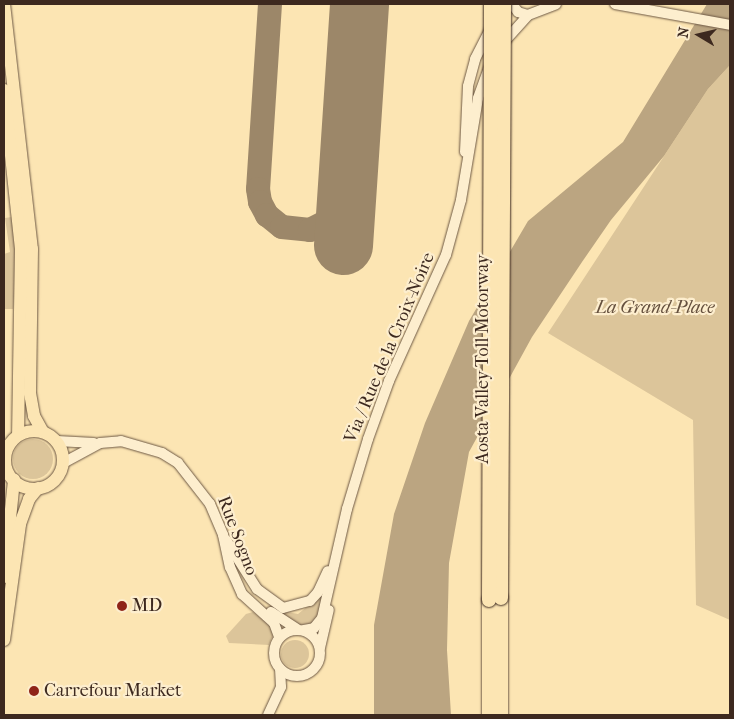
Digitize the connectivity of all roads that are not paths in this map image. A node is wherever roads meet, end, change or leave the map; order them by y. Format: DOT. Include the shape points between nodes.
graph roads {
  1 [pos="4,4"];
  2 [pos="491,4"];
  3 [pos="504,4"];
  4 [pos="510,4"];
  5 [pos="556,4"];
  6 [pos="615,4"];
  7 [pos="542,6"];
  8 [pos="528,14"];
  9 [pos="730,25"];
  10 [pos="4,90"];
  11 [pos="4,140"];
  12 [pos="13,170"];
  13 [pos="466,178"];
  14 [pos="43,432"];
  15 [pos="18,435"];
  16 [pos="56,442"];
  17 [pos="100,444"];
  18 [pos="5,450"];
  19 [pos="63,463"];
  20 [pos="5,468"];
  21 [pos="14,480"];
  22 [pos="38,488"];
  23 [pos="342,530"];
  24 [pos="225,539"];
  25 [pos="334,558"];
  26 [pos="4,577"];
  27 [pos="495,599"];
  28 [pos="300,630"];
  29 [pos="279,637"];
  30 [pos="4,640"];
  31 [pos="320,648"];
  32 [pos="280,669"];
  33 [pos="295,676"];
  34 [pos="281,687"];
  35 [pos="268,715"];
  36 [pos="489,715"];
  37 [pos="500,715"];
  1 -- 14 [label="main road" via="32,249 30,393 34,416"];
  2 -- 27 [label="highway, Aosta Valley Toll Motorway, bridge"];
  3 -- 27 [label="highway, Aosta Valley Toll Motorway, bridge"];
  4 -- 8 [label="street" via="518,12"];
  4 -- 13 [label="street, Via / Rue de la Croix-Noire" via="483,40 468,86"];
  5 -- 7 [label="street"];
  6 -- 9 [label="street"];
  7 -- 8 [label="street"];
  8 -- 13 [label="street, Via / Rue de la Croix-Noire" via="503,42 483,80"];
  10 -- 12 [label="main road"];
  11 -- 12 [label="street"];
  12 -- 15 [label="main road" via="21,248"];
  13 -- 23 [label="street, Via / Rue de la Croix-Noire" via="446,255 390,381 358,469"];
  14 -- 15 [label="main road" via="30,431"];
  14 -- 16 [label="main road"];
  15 -- 18 [label="main road"];
  16 -- 17 [label="street, Rue Sogno"];
  16 -- 19 [label="main road"];
  17 -- 19 [label="street, Rue Sogno"];
  17 -- 24 [label="street, Rue Sogno" via="129,443 162,453 178,463 200,488"];
  18 -- 20 [label="main road"];
  19 -- 22 [label="main road" via="54,480"];
  20 -- 21 [label="main road"];
  21 -- 22 [label="main road" via="26,488"];
  21 -- 26 [label="main road"];
  22 -- 30 [label="main road" via="29,499 20,524"];
  23 -- 25 [label="street, Via / Rue de la Croix-Noire"];
  23 -- 31 [label="street, Via / Rue de la Croix-Noire"];
  24 -- 25 [label="street" via="257,589 283,608 310,601 318,592"];
  24 -- 28 [label="street, Rue Sogno" via="238,573 252,594 273,614"];
  24 -- 29 [label="street, Rue Sogno" via="230,567 242,594 274,623"];
  25 -- 28 [label="street, Via / Rue de la Croix-Noire" via="322,618 314,628"];
  27 -- 36 [label="highway, Aosta Valley Toll Motorway"];
  27 -- 37 [label="highway, Aosta Valley Toll Motorway"];
  28 -- 29 [label="street"];
  28 -- 31 [label="street" via="314,637"];
  29 -- 32 [label="street" via="274,656"];
  31 -- 33 [label="street" via="314,668"];
  32 -- 33 [label="street"];
  32 -- 34 [label="street"];
  33 -- 34 [label="street"];
  34 -- 35 [label="street"];
}
